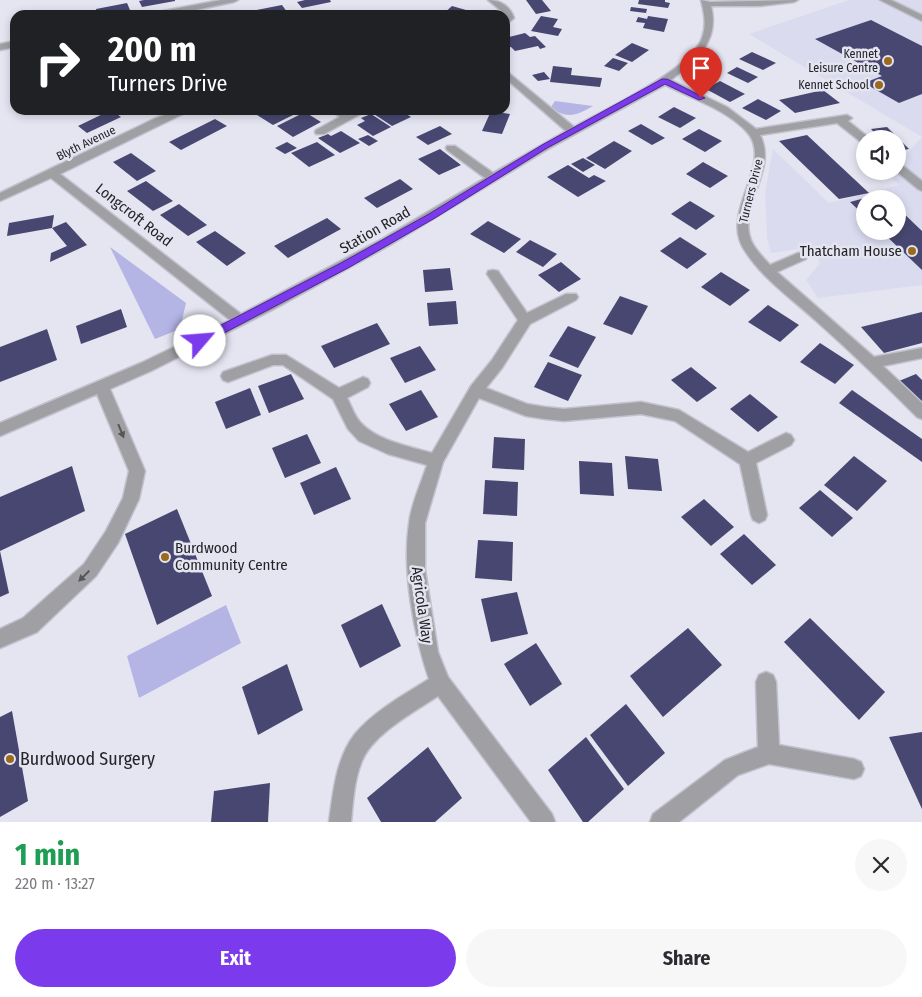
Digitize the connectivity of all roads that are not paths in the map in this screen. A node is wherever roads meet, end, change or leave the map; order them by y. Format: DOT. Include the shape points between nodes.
graph roads {
  1 [pos="234,0"];
  2 [pos="492,0"];
  3 [pos="794,0"];
  4 [pos="884,0"];
  5 [pos="706,2"];
  6 [pos="183,10"];
  7 [pos="505,10"];
  8 [pos="922,18"];
  9 [pos="510,78"];
  10 [pos="665,81"];
  11 [pos="173,115"];
  12 [pos="344,115"];
  13 [pos="352,115"];
  14 [pos="347,117"];
  15 [pos="574,131"];
  16 [pos="856,131"];
  17 [pos="320,132"];
  18 [pos="754,133"];
  19 [pos="451,148"];
  20 [pos="52,173"];
  21 [pos="906,174"];
  22 [pos="494,178"];
  23 [pos="922,187"];
  24 [pos="0,197"];
  25 [pos="802,256"];
  26 [pos="768,271"];
  27 [pos="493,274"];
  28 [pos="571,297"];
  29 [pos="239,320"];
  30 [pos="525,320"];
  31 [pos="922,353"];
  32 [pos="873,363"];
  33 [pos="228,376"];
  34 [pos="363,383"];
  35 [pos="101,386"];
  36 [pos="476,390"];
  37 [pos="338,395"];
  38 [pos="922,413"];
  39 [pos="0,430"];
  40 [pos="786,440"];
  41 [pos="747,460"];
  42 [pos="436,462"];
  43 [pos="758,515"];
  44 [pos="0,640"];
  45 [pos="766,682"];
  46 [pos="440,683"];
  47 [pos="769,754"];
  48 [pos="854,769"];
  49 [pos="340,822"];
  50 [pos="544,822"];
  51 [pos="661,822"];
  1 -- 6 [label="street"];
  2 -- 7 [label="street"];
  3 -- 5 [label="street" via="760,4"];
  4 -- 8 [label="street"];
  5 -- 10 [label="street, Station Road" via="710,20 706,40 688,62"];
  9 -- 15 [label="street"];
  10 -- 15 [label="street, Station Road"];
  10 -- 18 [label="street" via="716,105"];
  11 -- 20 [label="street, Blyth Avenue"];
  12 -- 14 [label="street"];
  13 -- 14 [label="street"];
  14 -- 17 [label="street"];
  15 -- 22 [label="street, Station Road"];
  16 -- 18 [label="street" via="843,118"];
  18 -- 26 [label="street, Turners Drive" via="760,154 756,177 741,220 742,234 748,247"];
  19 -- 22 [label="street"];
  20 -- 24 [label="street"];
  20 -- 29 [label="street, Longcroft Road"];
  21 -- 23 [label="street"];
  22 -- 29 [label="street, Station Road" via="370,251"];
  25 -- 26 [label="street"];
  26 -- 32 [label="street, Turners Drive"];
  27 -- 30 [label="street"];
  28 -- 30 [label="street, Agricola Way"];
  29 -- 35 [label="street, Station Road"];
  30 -- 36 [label="street, Agricola Way"];
  31 -- 32 [label="street"];
  32 -- 38 [label="street, Turners Drive"];
  33 -- 37 [label="street" via="272,360 286,360"];
  34 -- 37 [label="street"];
  35 -- 39 [label="street, Station Road"];
  35 -- 44 [label="street, one-way" via="137,471 131,499 112,537 90,570 30,625"];
  36 -- 41 [label="street" via="526,410 545,413 564,415 641,408 679,416"];
  36 -- 42 [label="street, Agricola Way"];
  37 -- 42 [label="street" via="354,425 364,436"];
  40 -- 41 [label="street"];
  41 -- 43 [label="street"];
  42 -- 46 [label="street, Agricola Way" via="417,523 416,570 428,652"];
  45 -- 47 [label="street"];
  46 -- 49 [label="street" via="384,721 357,749 345,782"];
  46 -- 50 [label="street, Agricola Way"];
  47 -- 48 [label="street"];
  47 -- 51 [label="street" via="732,766"];
}
